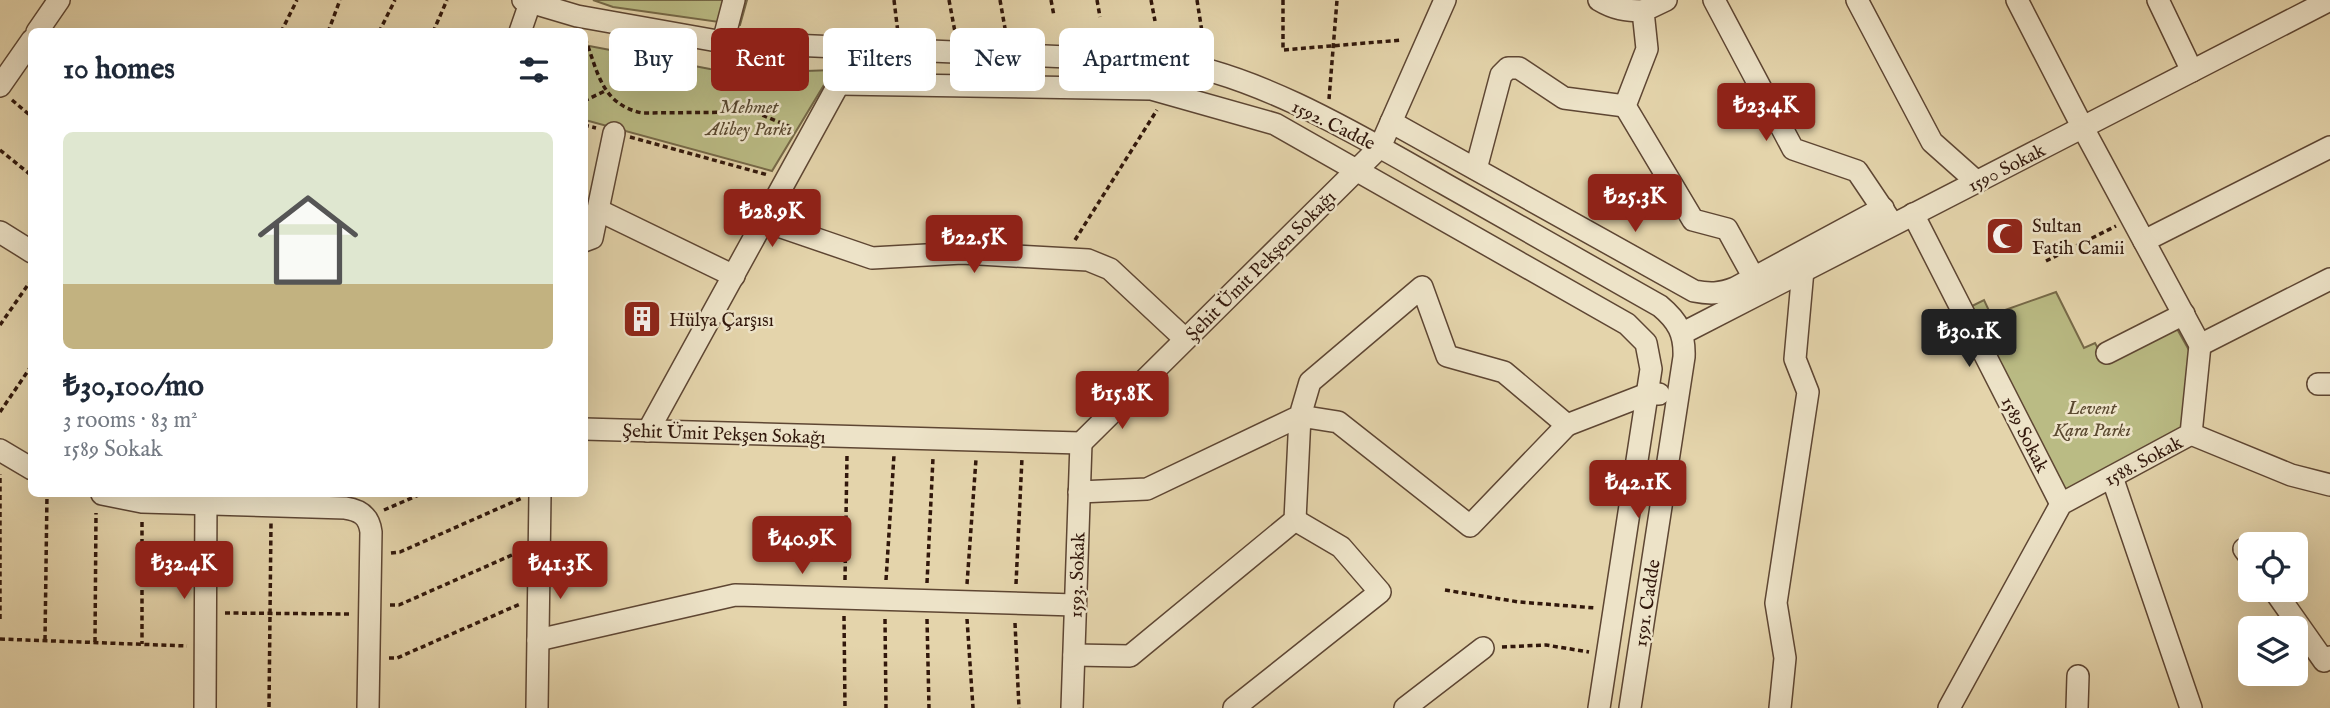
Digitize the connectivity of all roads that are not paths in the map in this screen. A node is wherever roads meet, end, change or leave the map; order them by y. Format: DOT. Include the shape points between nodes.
graph roads {
  1 [pos="59,0"];
  2 [pos="734,0"];
  3 [pos="1446,0"];
  4 [pos="1599,0"];
  5 [pos="1666,0"];
  6 [pos="1714,0"];
  7 [pos="1857,0"];
  8 [pos="2017,0"];
  9 [pos="2158,0"];
  10 [pos="2330,0"];
  11 [pos="528,1"];
  12 [pos="1643,11"];
  13 [pos="40,28"];
  14 [pos="521,28"];
  15 [pos="726,28"];
  16 [pos="711,39"];
  17 [pos="28,48"];
  18 [pos="936,50"];
  19 [pos="2192,71"];
  20 [pos="936,86"];
  21 [pos="835,91"];
  22 [pos="5,92"];
  23 [pos="1625,106"];
  24 [pos="1391,122"];
  25 [pos="2083,128"];
  26 [pos="614,133"];
  27 [pos="1380,147"];
  28 [pos="2330,147"];
  29 [pos="1357,169"];
  30 [pos="1476,169"];
  31 [pos="1977,182"];
  32 [pos="598,209"];
  33 [pos="1913,214"];
  34 [pos="1888,216"];
  35 [pos="764,221"];
  36 [pos="0,232"];
  37 [pos="588,240"];
  38 [pos="2144,241"];
  39 [pos="28,250"];
  40 [pos="1803,271"];
  41 [pos="734,276"];
  42 [pos="1754,278"];
  43 [pos="2330,279"];
  44 [pos="2184,314"];
  45 [pos="1683,333"];
  46 [pos="1185,340"];
  47 [pos="2200,345"];
  48 [pos="2107,353"];
  49 [pos="1647,394"];
  50 [pos="1678,394"];
  51 [pos="1300,416"];
  52 [pos="1567,425"];
  53 [pos="588,429"];
  54 [pos="648,431"];
  55 [pos="2192,434"];
  56 [pos="1081,443"];
  57 [pos="0,450"];
  58 [pos="28,466"];
  59 [pos="2112,477"];
  60 [pos="2330,485"];
  61 [pos="1079,492"];
  62 [pos="540,497"];
  63 [pos="206,498"];
  64 [pos="99,500"];
  65 [pos="2062,504"];
  66 [pos="1295,520"];
  67 [pos="2282,602"];
  68 [pos="1076,605"];
  69 [pos="538,640"];
  70 [pos="1483,648"];
  71 [pos="1074,655"];
  72 [pos="2330,657"];
  73 [pos="2078,676"];
  74 [pos="205,708"];
  75 [pos="368,708"];
  76 [pos="537,708"];
  77 [pos="1072,708"];
  78 [pos="1234,708"];
  79 [pos="1405,708"];
  80 [pos="1599,708"];
  81 [pos="1630,708"];
  82 [pos="1780,708"];
  83 [pos="1949,708"];
  84 [pos="2077,708"];
  85 [pos="2191,708"];
  1 -- 13 [label="street"];
  2 -- 15 [label="street"];
  3 -- 24 [label="street, Şehit Ümit Pekşen Sokağı"];
  4 -- 12 [label="street" via="1624,11"];
  5 -- 12 [label="street"];
  6 -- 34 [label="street" via="1793,149 1857,171"];
  7 -- 31 [label="street" via="1932,142"];
  8 -- 25 [label="street"];
  9 -- 19 [label="street"];
  10 -- 19 [label="street, 1590 Sokak"];
  11 -- 14 [label="street"];
  11 -- 16 [label="street, 1592. Cadde" via="577,16"];
  12 -- 23 [label="street" via="1647,49"];
  17 -- 22 [label="street"];
  18 -- 27 [label="street, 1592. Cadde" via="1161,61 1208,71 1259,89"];
  19 -- 25 [label="street, 1590 Sokak"];
  20 -- 29 [label="street" via="1151,89 1275,124"];
  21 -- 35 [label="street"];
  23 -- 30 [label="street" via="1564,98 1519,68 1508,68 1501,75"];
  23 -- 42 [label="street" via="1693,220 1727,229"];
  24 -- 27 [label="street, Şehit Ümit Pekşen Sokağı"];
  24 -- 30 [label="street"];
  25 -- 31 [label="street, 1590 Sokak"];
  25 -- 38 [label="street"];
  26 -- 32 [label="street"];
  27 -- 29 [label="street, Şehit Ümit Pekşen Sokağı"];
  27 -- 45 [label="street, 1592. Cadde" via="1660,306"];
  28 -- 38 [label="street"];
  29 -- 46 [label="street, Şehit Ümit Pekşen Sokağı"];
  29 -- 49 [label="street" via="1627,324 1646,342 1651,369"];
  30 -- 42 [label="street" via="1694,291 1716,294"];
  31 -- 33 [label="street, 1590 Sokak"];
  32 -- 37 [label="street"];
  32 -- 41 [label="street"];
  33 -- 34 [label="street, 1590 Sokak"];
  33 -- 65 [label="street, 1589 Sokak"];
  34 -- 40 [label="street, 1590 Sokak"];
  34 -- 42 [label="street"];
  35 -- 41 [label="street"];
  35 -- 46 [label="street" via="872,258 962,253 1088,260 1110,269"];
  36 -- 39 [label="street"];
  38 -- 44 [label="street"];
  40 -- 45 [label="street, 1590 Sokak"];
  40 -- 82 [label="street" via="1795,359 1808,392 1776,603 1785,658"];
  41 -- 54 [label="street"];
  43 -- 47 [label="street"];
  44 -- 47 [label="street"];
  44 -- 48 [label="street"];
  45 -- 50 [label="street, 1591. Cadde"];
  46 -- 56 [label="street, Şehit Ümit Pekşen Sokağı"];
  47 -- 55 [label="street, 1588. Sokak"];
  49 -- 50 [label="street"];
  49 -- 52 [label="street"];
  49 -- 80 [label="street"];
  50 -- 81 [label="street, 1591. Cadde"];
  51 -- 52 [label="street" via="1338,422 1470,526"];
  51 -- 52 [label="street" via="1310,382 1422,287 1447,356 1504,372"];
  51 -- 61 [label="street" via="1147,489"];
  51 -- 66 [label="street"];
  53 -- 54 [label="street, Şehit Ümit Pekşen Sokağı"];
  54 -- 56 [label="street, Şehit Ümit Pekşen Sokağı"];
  55 -- 59 [label="street, 1588. Sokak"];
  55 -- 60 [label="street" via="2291,475"];
  56 -- 61 [label="street, 1593. Sokak"];
  57 -- 58 [label="street"];
  59 -- 65 [label="street, 1588. Sokak"];
  59 -- 85 [label="street"];
  61 -- 68 [label="street, 1593. Sokak"];
  62 -- 69 [label="street"];
  63 -- 64 [label="street"];
  63 -- 74 [label="street"];
  63 -- 75 [label="street" via="345,508 366,518 371,527"];
  65 -- 83 [label="street"];
  66 -- 71 [label="street" via="1130,656"];
  66 -- 78 [label="street" via="1341,547 1380,592"];
  67 -- 72 [label="street" via="2324,661"];
  68 -- 69 [label="street" via="735,595"];
  68 -- 71 [label="street, 1593. Sokak"];
  69 -- 76 [label="street"];
  70 -- 79 [label="street"];
  71 -- 77 [label="street, 1593. Sokak"];
  73 -- 84 [label="street"];
}
